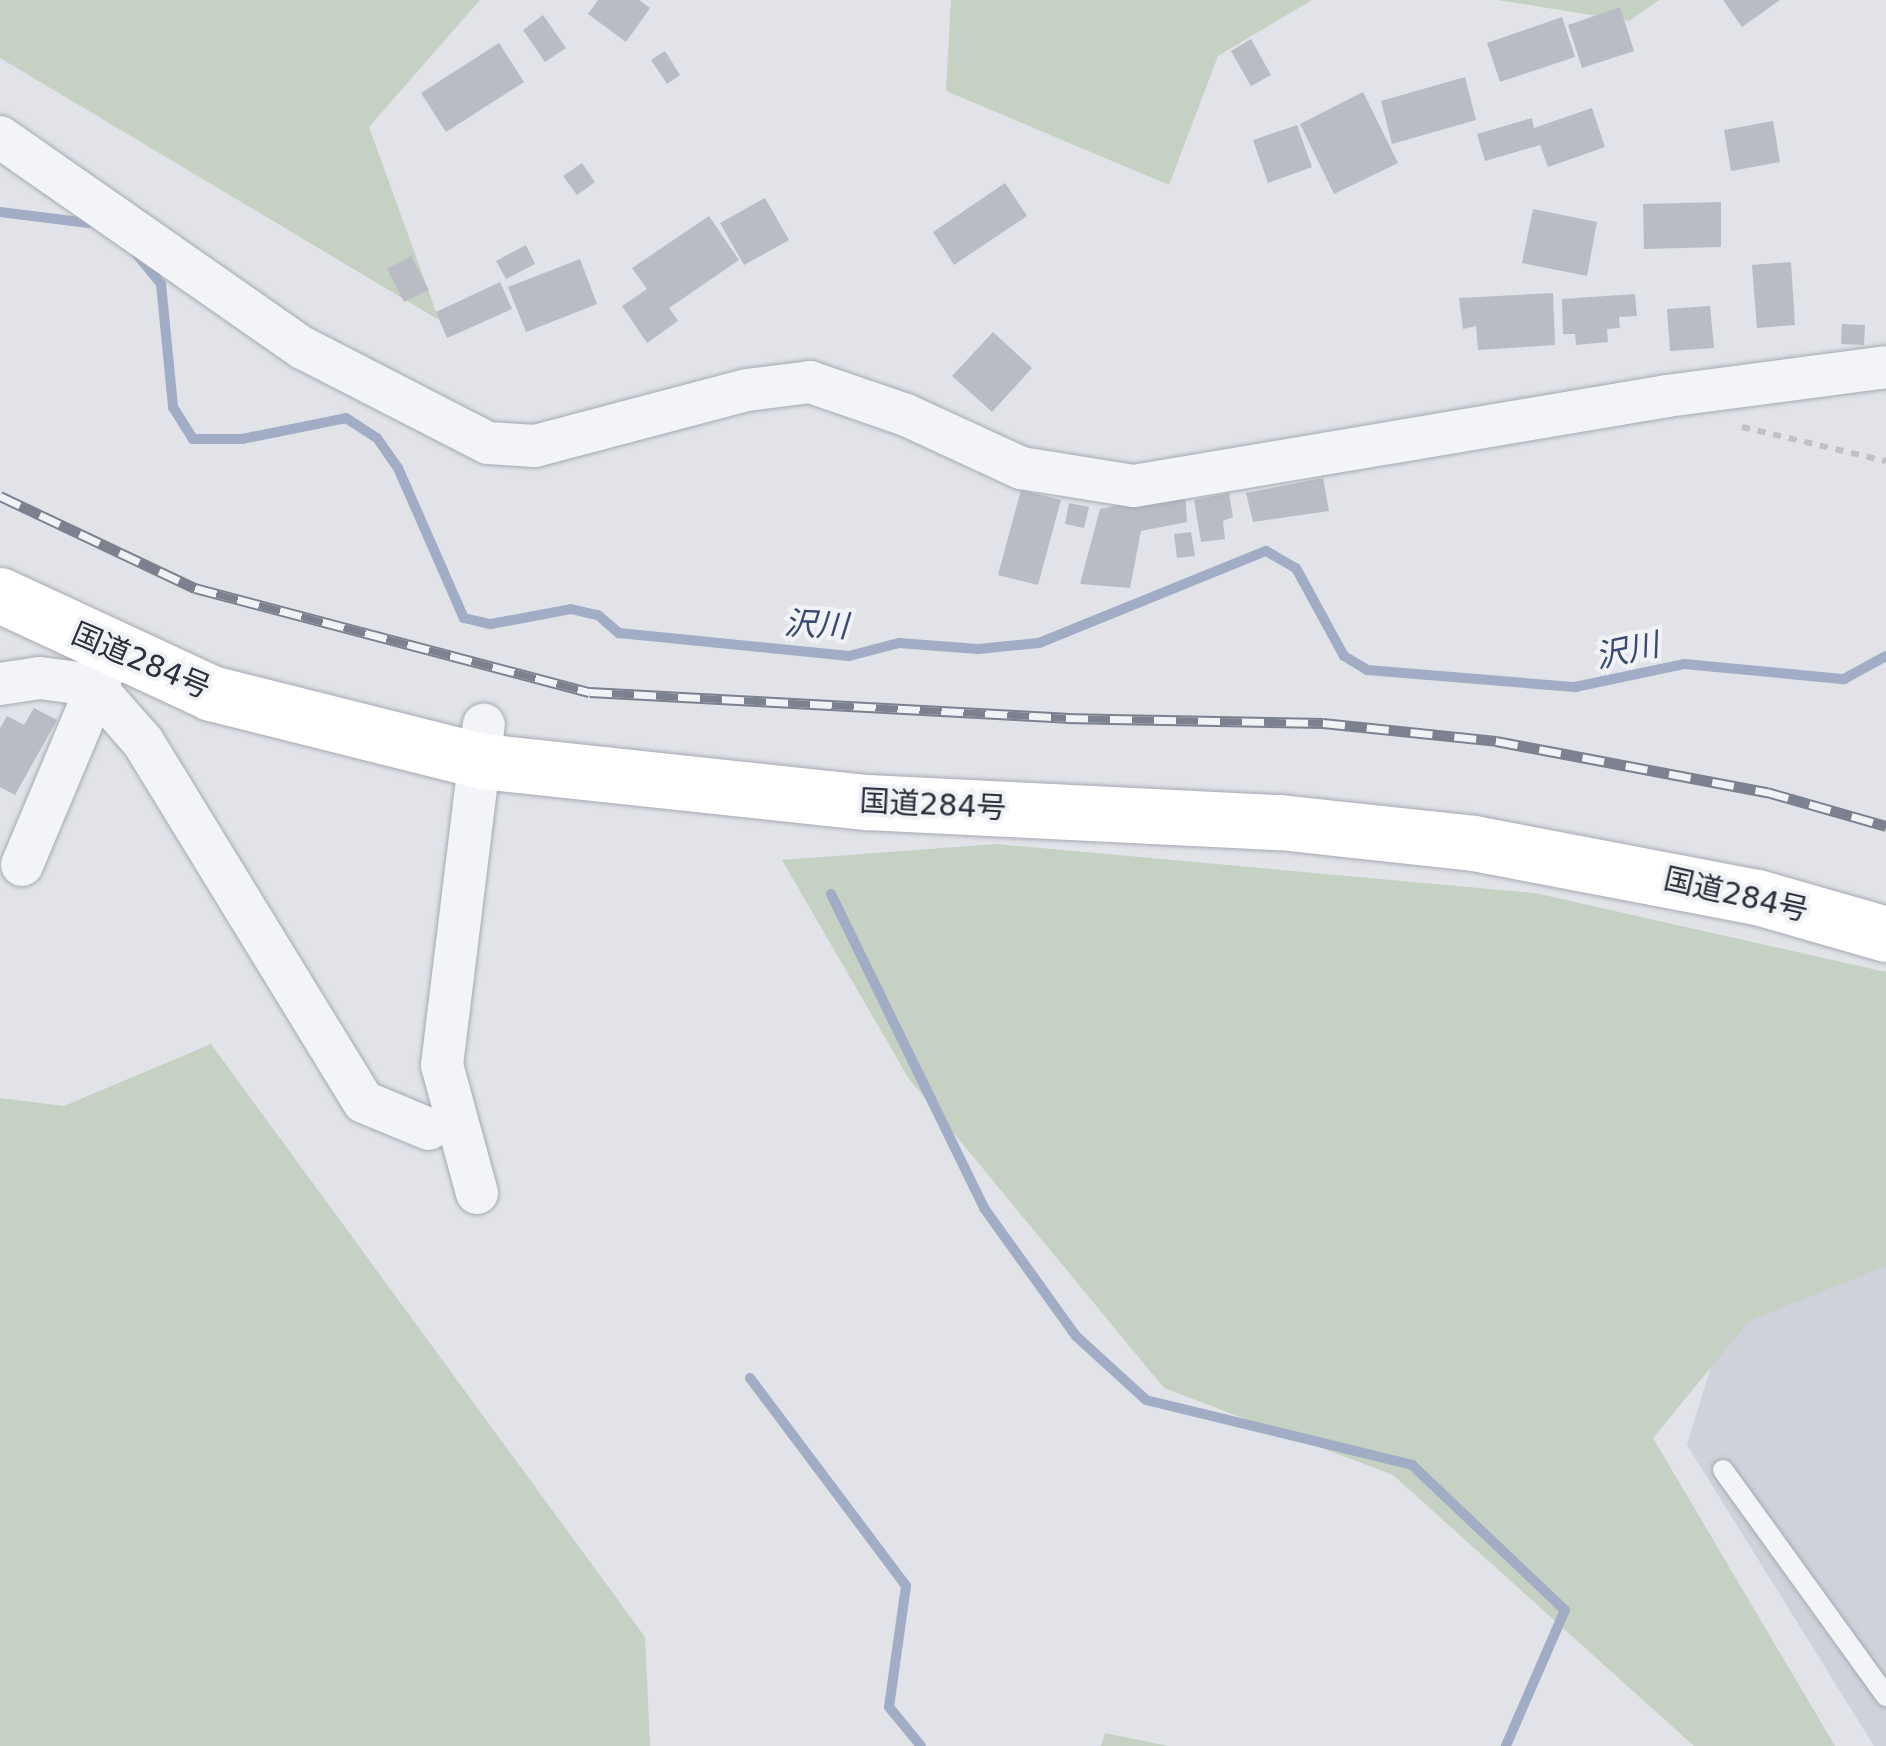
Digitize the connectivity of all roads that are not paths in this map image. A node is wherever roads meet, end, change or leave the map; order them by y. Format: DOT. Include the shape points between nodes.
graph roads {
  1 [pos="0,137"];
  2 [pos="1886,367"];
  3 [pos="0,560"];
  4 [pos="0,596"];
  5 [pos="107,652"];
  6 [pos="0,684"];
  7 [pos="483,743"];
  8 [pos="22,865"];
  9 [pos="1886,895"];
  10 [pos="1886,934"];
  11 [pos="429,1129"];
  12 [pos="476,1193"];
  13 [pos="1723,1470"];
  14 [pos="1886,1696"];
  1 -- 2 [label="street" via="304,348 488,443 535,446 748,390 810,382 906,415 1021,468 1134,486 1667,396"];
  3 -- 5 [label="highway, 国道284号"];
  4 -- 5 [label="highway, 国道284号"];
  5 -- 6 [label="street" via="40,678"];
  5 -- 7 [label="highway, 国道284号" via="229,698"];
  5 -- 8 [label="street"];
  5 -- 11 [label="street" via="144,742 364,1102"];
  7 -- 9 [label="highway, 国道284号" via="1291,796 1600,832"];
  7 -- 10 [label="highway, 国道284号" via="867,802 1280,822 1473,843 1757,897"];
  7 -- 12 [label="street" via="442,1065"];
  13 -- 14 [label="lane"];
}
